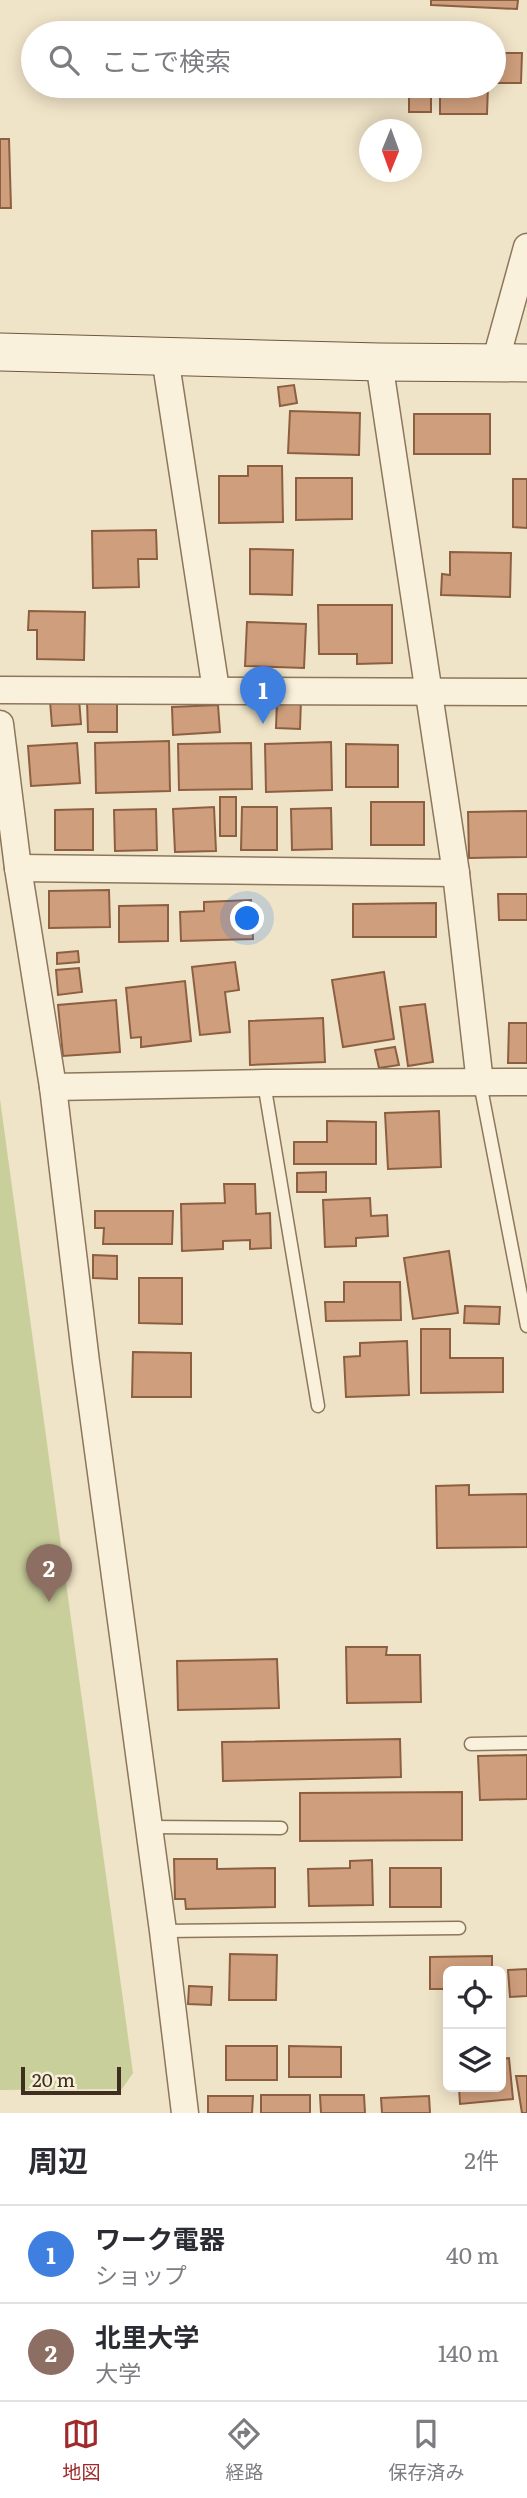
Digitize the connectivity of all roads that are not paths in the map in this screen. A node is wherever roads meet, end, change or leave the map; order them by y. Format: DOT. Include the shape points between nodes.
graph roads {
  1 [pos="527,247"];
  2 [pos="0,352"];
  3 [pos="165,357"];
  4 [pos="379,362"];
  5 [pos="511,363"];
  6 [pos="0,690"];
  7 [pos="216,690"];
  8 [pos="430,691"];
  9 [pos="527,692"];
  10 [pos="0,724"];
  11 [pos="18,868"];
  12 [pos="456,873"];
  13 [pos="527,1082"];
  14 [pos="264,1083"];
  15 [pos="480,1083"];
  16 [pos="53,1087"];
  17 [pos="527,1326"];
  18 [pos="318,1406"];
  19 [pos="527,1743"];
  20 [pos="471,1744"];
  21 [pos="149,1826"];
  22 [pos="281,1828"];
  23 [pos="459,1928"];
  24 [pos="163,1931"];
  25 [pos="185,2113"];
  1 -- 5 [label="street"];
  2 -- 3 [label="street"];
  3 -- 4 [label="street"];
  3 -- 7 [label="street"];
  4 -- 5 [label="street"];
  4 -- 8 [label="street"];
  6 -- 7 [label="street"];
  7 -- 8 [label="street"];
  8 -- 9 [label="street"];
  8 -- 12 [label="street"];
  10 -- 11 [label="street"];
  11 -- 12 [label="street"];
  11 -- 16 [label="street"];
  12 -- 15 [label="street"];
  13 -- 15 [label="street"];
  14 -- 15 [label="street"];
  14 -- 16 [label="street"];
  14 -- 18 [label="lane"];
  15 -- 17 [label="lane"];
  16 -- 21 [label="street"];
  19 -- 20 [label="lane"];
  21 -- 22 [label="lane"];
  21 -- 24 [label="street"];
  23 -- 24 [label="lane"];
  24 -- 25 [label="street"];
}
